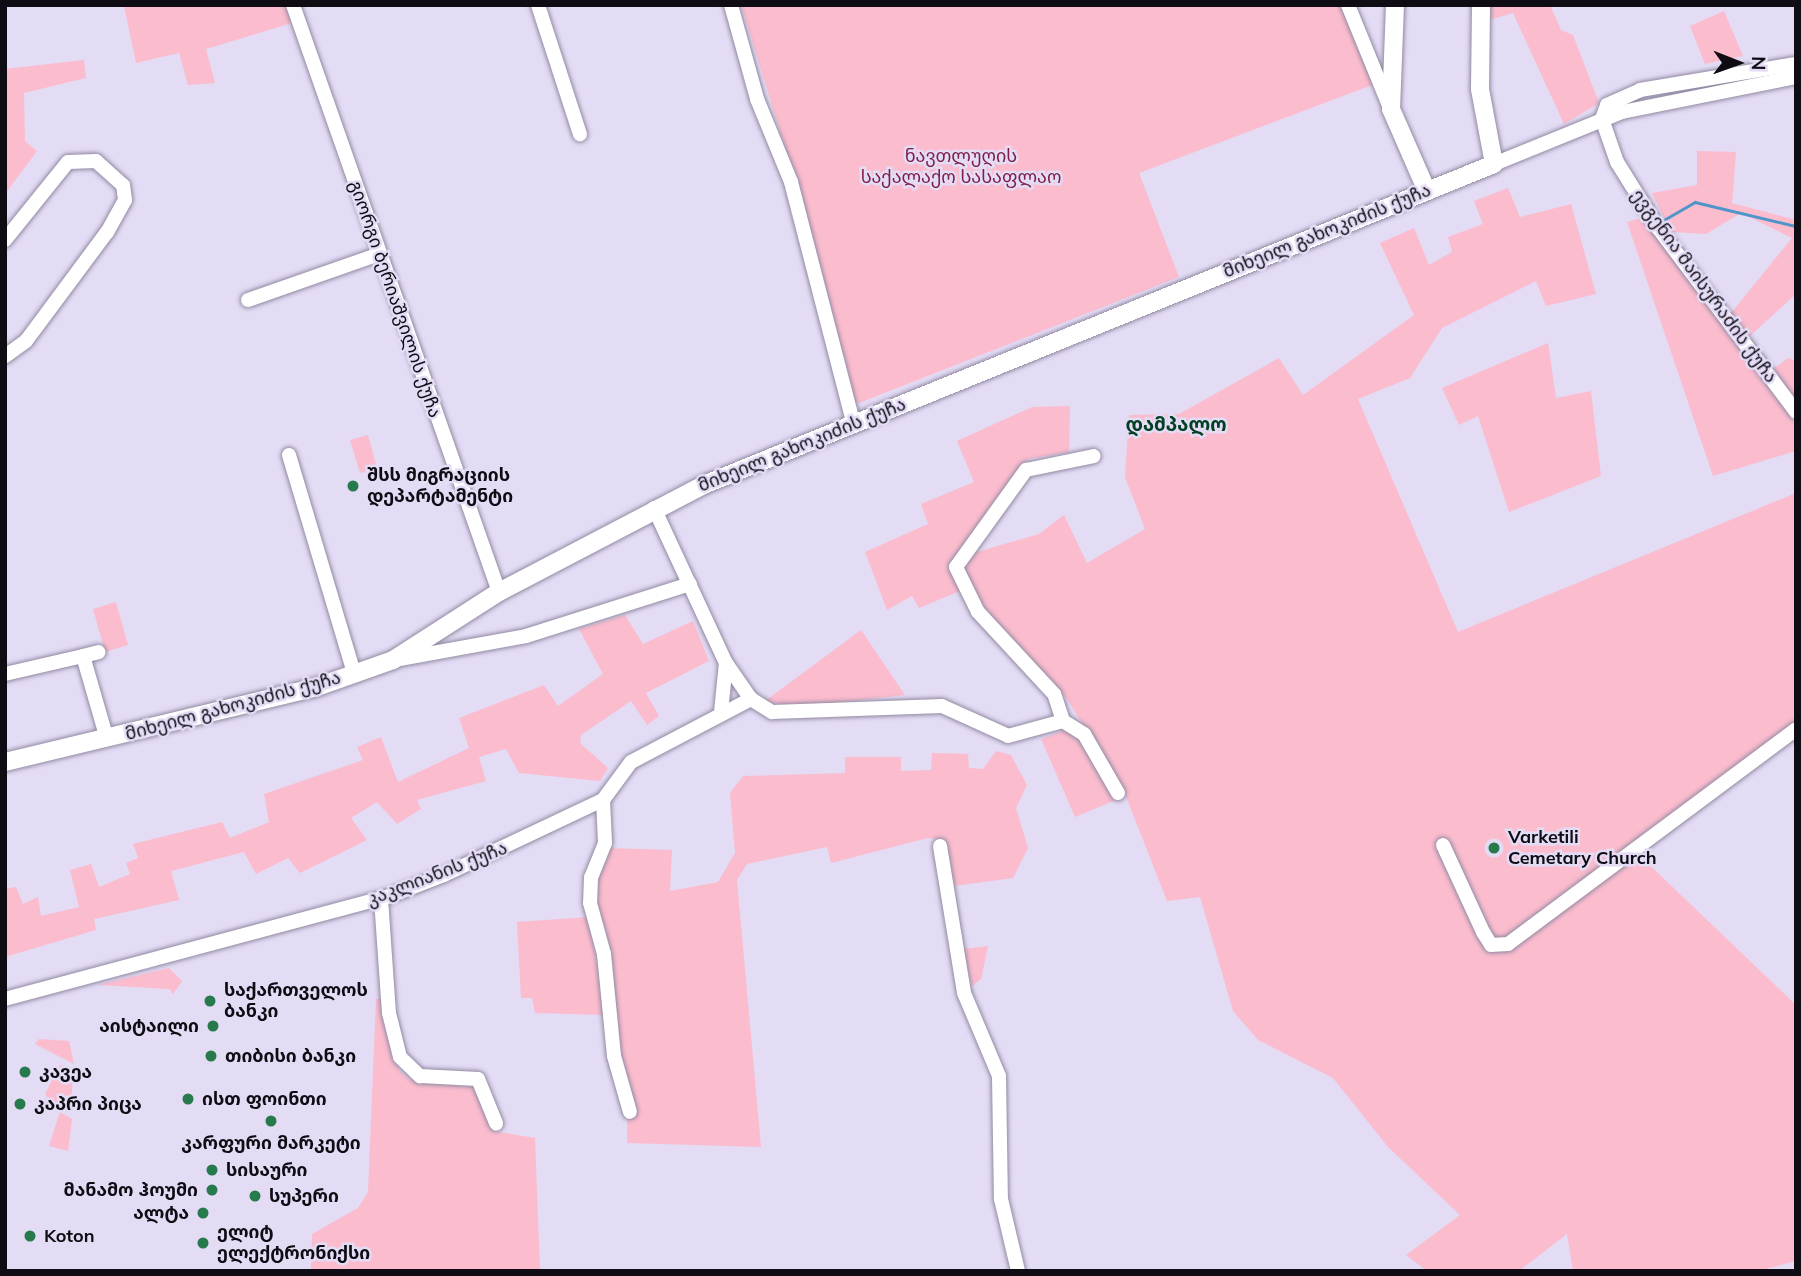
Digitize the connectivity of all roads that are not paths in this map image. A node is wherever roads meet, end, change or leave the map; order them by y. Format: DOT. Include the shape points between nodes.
graph roads {
  1 [pos="293,5"];
  2 [pos="538,5"];
  3 [pos="731,5"];
  4 [pos="1349,5"];
  5 [pos="1395,5"];
  6 [pos="1481,5"];
  7 [pos="1360,34"];
  8 [pos="1394,34"];
  9 [pos="1796,64"];
  10 [pos="1796,77"];
  11 [pos="1391,109"];
  12 [pos="1602,119"];
  13 [pos="580,134"];
  14 [pos="1494,164"];
  15 [pos="1426,190"];
  16 [pos="5,240"];
  17 [pos="379,254"];
  18 [pos="248,300"];
  19 [pos="5,356"];
  20 [pos="1796,412"];
  21 [pos="854,425"];
  22 [pos="289,455"];
  23 [pos="1094,456"];
  24 [pos="654,508"];
  25 [pos="690,583"];
  26 [pos="499,592"];
  27 [pos="99,652"];
  28 [pos="83,656"];
  29 [pos="393,660"];
  30 [pos="726,663"];
  31 [pos="354,673"];
  32 [pos="5,674"];
  33 [pos="751,699"];
  34 [pos="721,712"];
  35 [pos="1063,721"];
  36 [pos="1796,729"];
  37 [pos="107,739"];
  38 [pos="5,762"];
  39 [pos="1118,793"];
  40 [pos="603,800"];
  41 [pos="1443,845"];
  42 [pos="940,846"];
  43 [pos="381,899"];
  44 [pos="5,999"];
  45 [pos="630,1112"];
  46 [pos="496,1124"];
  47 [pos="1018,1271"];
  1 -- 17 [label="street, გიორგი ბერიაშვილის ქუჩა"];
  2 -- 13 [label="street"];
  3 -- 21 [label="street" via="757,99 791,182"];
  4 -- 7 [label="street"];
  5 -- 8 [label="main road"];
  6 -- 14 [label="main road" via="1480,89"];
  7 -- 8 [label="street" via="1376,49"];
  7 -- 11 [label="street"];
  8 -- 11 [label="main road"];
  9 -- 12 [label="street, მიხეილ გახოკიძის ქუჩა" via="1640,90 1608,105"];
  10 -- 12 [label="street, მიხეილ გახოკიძის ქუჩა" via="1745,82"];
  11 -- 15 [label="main road"];
  12 -- 14 [label="street, მიხეილ გახოკიძის ქუჩა"];
  12 -- 20 [label="street, ევგენია მაისურაძის ქუჩა" via="1617,162 1657,228"];
  14 -- 15 [label="main road, მიხეილ გახოკიძის ქუჩა"];
  15 -- 21 [label="main road, მიხეილ გახოკიძის ქუჩა"];
  16 -- 19 [label="street" via="62,166 78,158 110,169 125,200 26,341"];
  17 -- 18 [label="street"];
  17 -- 26 [label="street, გიორგი ბერიაშვილის ქუჩა"];
  21 -- 24 [label="main road, მიხეილ გახოკიძის ქუჩა"];
  22 -- 31 [label="street"];
  23 -- 35 [label="street" via="1026,470 956,567 978,612 1054,694"];
  24 -- 25 [label="street"];
  24 -- 26 [label="main road, მიხეილ გახოკიძის ქუჩა"];
  25 -- 29 [label="street" via="526,636"];
  25 -- 30 [label="street"];
  26 -- 29 [label="main road, მიხეილ გახოკიძის ქუჩა"];
  27 -- 28 [label="street"];
  28 -- 32 [label="street"];
  28 -- 37 [label="street"];
  29 -- 31 [label="main road, მიხეილ გახოკიძის ქუჩა"];
  30 -- 33 [label="street"];
  30 -- 34 [label="street"];
  31 -- 37 [label="main road, მიხეილ გახოკიძის ქუჩა"];
  33 -- 34 [label="street, კაკლიანის ქუჩა"];
  33 -- 35 [label="street" via="772,712 792,714 942,706 1008,736"];
  34 -- 40 [label="street, კაკლიანის ქუჩა" via="631,762"];
  35 -- 39 [label="street" via="1084,734"];
  36 -- 41 [label="street" via="1508,944 1491,945"];
  37 -- 38 [label="main road, მიხეილ გახოკიძის ქუჩა"];
  40 -- 43 [label="street, კაკლიანის ქუჩა"];
  40 -- 45 [label="street" via="605,843 591,877 590,902 604,954 614,1056"];
  42 -- 47 [label="street" via="964,993 999,1076 1001,1199"];
  43 -- 44 [label="street, კაკლიანის ქუჩა"];
  43 -- 46 [label="street" via="389,1013 400,1057 420,1076 478,1079"];
}
